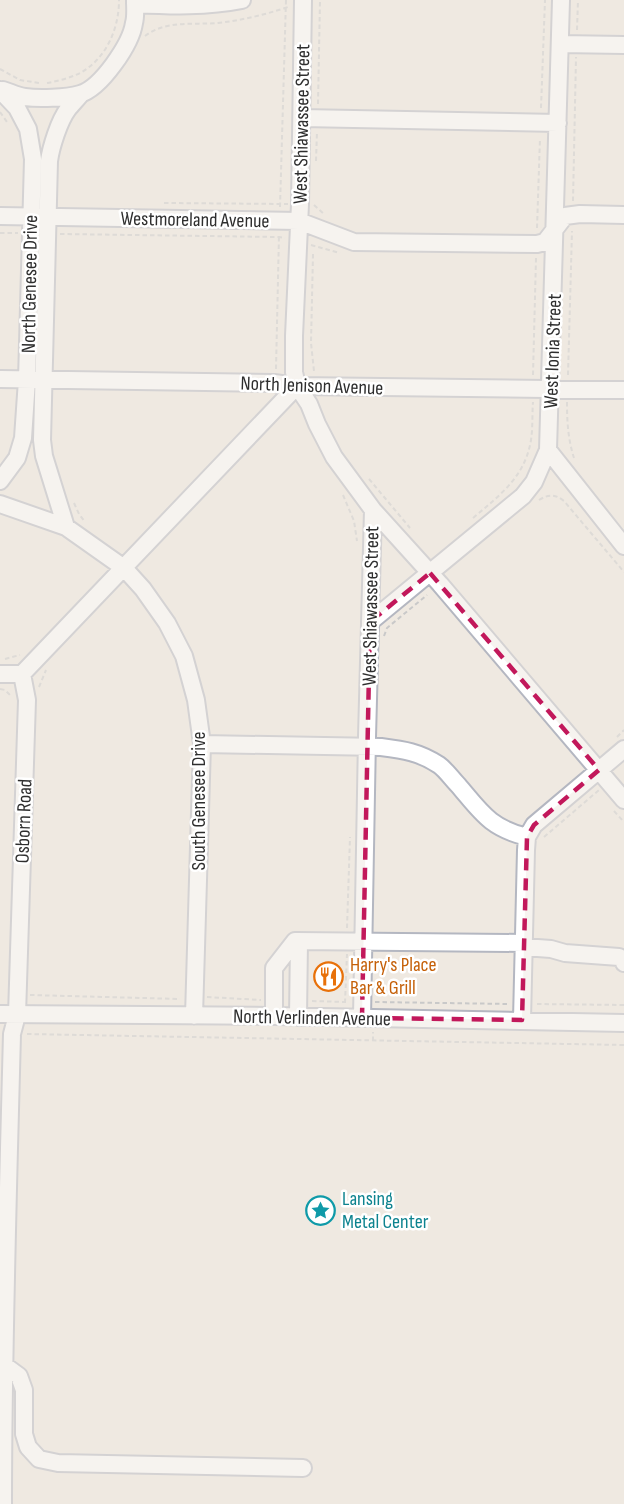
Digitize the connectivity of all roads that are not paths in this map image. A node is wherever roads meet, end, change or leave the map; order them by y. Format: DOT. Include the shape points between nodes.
graph roads {
  1 [pos="243,0"];
  2 [pos="561,0"];
  3 [pos="130,1"];
  4 [pos="297,1"];
  5 [pos="560,44"];
  6 [pos="624,45"];
  7 [pos="0,89"];
  8 [pos="81,94"];
  9 [pos="310,118"];
  10 [pos="558,123"];
  11 [pos="31,147"];
  12 [pos="51,148"];
  13 [pos="624,215"];
  14 [pos="0,216"];
  15 [pos="32,216"];
  16 [pos="307,224"];
  17 [pos="555,229"];
  18 [pos="0,379"];
  19 [pos="35,380"];
  20 [pos="297,386"];
  21 [pos="624,390"];
  22 [pos="559,396"];
  23 [pos="23,438"];
  24 [pos="42,440"];
  25 [pos="549,450"];
  26 [pos="0,481"];
  27 [pos="0,504"];
  28 [pos="373,510"];
  29 [pos="66,527"];
  30 [pos="624,546"];
  31 [pos="124,568"];
  32 [pos="435,579"];
  33 [pos="370,622"];
  34 [pos="0,674"];
  35 [pos="22,674"];
  36 [pos="202,744"];
  37 [pos="367,747"];
  38 [pos="624,749"];
  39 [pos="604,776"];
  40 [pos="624,800"];
  41 [pos="535,838"];
  42 [pos="299,941"];
  43 [pos="364,942"];
  44 [pos="524,945"];
  45 [pos="624,963"];
  46 [pos="274,1008"];
  47 [pos="298,1009"];
  48 [pos="515,1012"];
  49 [pos="15,1015"];
  50 [pos="194,1016"];
  51 [pos="368,1018"];
  52 [pos="624,1023"];
  53 [pos="3,1225"];
  54 [pos="2,1365"];
  55 [pos="303,1468"];
  56 [pos="3,1504"];
  1 -- 3 [label="street" via="167,6"];
  2 -- 5 [label="street, West Ionia Street"];
  3 -- 8 [label="street" via="134,24 128,42 101,80"];
  4 -- 9 [label="street, West Shiawassee Street"];
  5 -- 6 [label="street"];
  5 -- 10 [label="street, West Ionia Street"];
  7 -- 8 [label="street" via="23,97"];
  7 -- 11 [label="street, North Genesee Drive" via="17,108 28,129"];
  8 -- 12 [label="street" via="67,110"];
  9 -- 10 [label="street"];
  9 -- 16 [label="street, West Shiawassee Street"];
  10 -- 17 [label="street, West Ionia Street"];
  11 -- 12 [label="street"];
  11 -- 15 [label="street, North Genesee Drive"];
  12 -- 15 [label="street, North Genesee Drive"];
  13 -- 17 [label="street" via="565,216"];
  14 -- 15 [label="street, Westmoreland Avenue"];
  15 -- 16 [label="street, Westmoreland Avenue" via="280,229"];
  15 -- 19 [label="street, North Genesee Drive"];
  16 -- 17 [label="street, Westmoreland Avenue" via="354,242 537,244 545,242"];
  16 -- 20 [label="street, West Shiawassee Street" via="294,336"];
  17 -- 22 [label="street, West Ionia Street"];
  18 -- 19 [label="street, North Jenison Avenue"];
  19 -- 20 [label="street, North Jenison Avenue"];
  19 -- 23 [label="street, North Genesee Drive"];
  19 -- 24 [label="street, North Genesee Drive"];
  20 -- 22 [label="street, North Jenison Avenue"];
  20 -- 28 [label="street, West Shiawassee Street" via="334,457"];
  20 -- 31 [label="street"];
  21 -- 22 [label="street, North Jenison Avenue"];
  22 -- 25 [label="street, West Ionia Street"];
  23 -- 24 [label="street"];
  23 -- 26 [label="street, North Genesee Drive" via="17,458"];
  24 -- 29 [label="street, North Genesee Drive"];
  25 -- 30 [label="street"];
  25 -- 32 [label="street, West Ionia Street" via="523,496"];
  27 -- 29 [label="street, South Genesee Drive"];
  28 -- 32 [label="street"];
  28 -- 33 [label="street, West Shiawassee Street"];
  29 -- 31 [label="street, South Genesee Drive"];
  31 -- 35 [label="street"];
  31 -- 36 [label="street, South Genesee Drive" via="161,615 184,656"];
  32 -- 33 [label="street, West Ionia Street"];
  32 -- 39 [label="street"];
  33 -- 37 [label="street, West Shiawassee Street"];
  34 -- 35 [label="street"];
  35 -- 49 [label="street, Osborn Road" via="27,700"];
  36 -- 37 [label="street"];
  36 -- 50 [label="street, South Genesee Drive"];
  37 -- 41 [label="street" via="409,750 425,757 441,766 488,819 503,829"];
  37 -- 43 [label="street, West Shiawassee Street"];
  38 -- 39 [label="street"];
  39 -- 40 [label="street"];
  39 -- 41 [label="street" via="534,825"];
  41 -- 44 [label="street" via="526,850"];
  42 -- 43 [label="street"];
  42 -- 46 [label="street" via="274,968"];
  42 -- 47 [label="street"];
  43 -- 44 [label="street"];
  43 -- 51 [label="street, West Shiawassee Street"];
  44 -- 45 [label="street" via="619,957"];
  44 -- 48 [label="street"];
  46 -- 47 [label="street, North Verlinden Avenue"];
  46 -- 50 [label="street, North Verlinden Avenue"];
  47 -- 51 [label="street, North Verlinden Avenue" via="345,1010"];
  48 -- 51 [label="street, North Verlinden Avenue"];
  48 -- 52 [label="street, North Verlinden Avenue"];
  49 -- 50 [label="street, North Verlinden Avenue"];
  49 -- 53 [label="street, Osborn Road"];
  53 -- 54 [label="street, Osborn Road"];
  54 -- 55 [label="street" via="19,1376 24,1390 24,1434 28,1447 39,1459 58,1463"];
  54 -- 56 [label="street, Osborn Road"];
}
